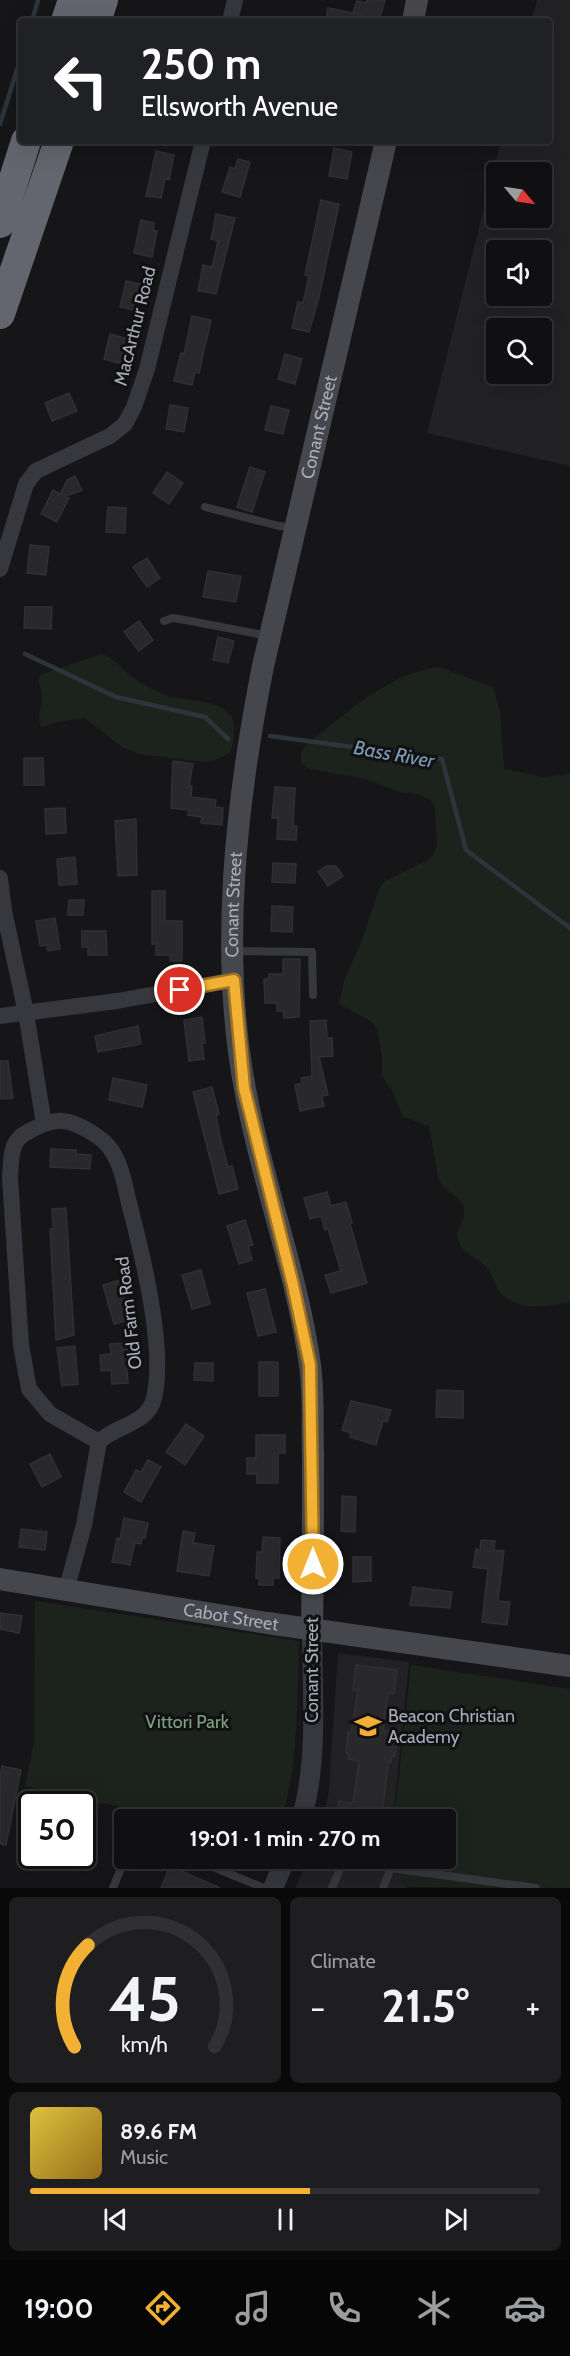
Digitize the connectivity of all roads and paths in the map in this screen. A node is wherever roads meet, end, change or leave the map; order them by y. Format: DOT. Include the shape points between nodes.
graph roads {
  1 [pos="73,0"];
  2 [pos="103,0"];
  3 [pos="235,0"];
  4 [pos="417,0"];
  5 [pos="67,18"];
  6 [pos="97,18"];
  7 [pos="231,18"];
  8 [pos="414,18"];
  9 [pos="25,144"];
  10 [pos="58,144"];
  11 [pos="202,144"];
  12 [pos="386,144"];
  13 [pos="0,223"];
  14 [pos="0,314"];
  15 [pos="205,507"];
  16 [pos="296,528"];
  17 [pos="0,569"];
  18 [pos="164,621"];
  19 [pos="270,636"];
  20 [pos="0,878"];
  21 [pos="233,951"];
  22 [pos="234,980"];
  23 [pos="313,995"];
  24 [pos="26,1013"];
  25 [pos="0,1016"];
  26 [pos="44,1124"];
  27 [pos="99,1442"];
  28 [pos="0,1579"];
  29 [pos="66,1591"];
  30 [pos="312,1629"];
  31 [pos="570,1666"];
  32 [pos="304,1809"];
  33 [pos="121,1869"];
  34 [pos="218,1869"];
  35 [pos="281,1869"];
  36 [pos="340,1869"];
  37 [pos="392,1869"];
  38 [pos="399,1869"];
  39 [pos="113,1888"];
  40 [pos="264,1888"];
  41 [pos="273,1888"];
  42 [pos="332,1888"];
  43 [pos="383,1888"];
  44 [pos="536,1888"];
  1 -- 5 [label="highway"];
  2 -- 6 [label="highway"];
  3 -- 7 [label="street"];
  4 -- 8 [label="main road"];
  9 -- 13 [label="highway"];
  10 -- 14 [label="highway"];
  11 -- 17 [label="street, MacArthur Road" via="147,369 134,406 124,423 110,435 36,471 26,484"];
  12 -- 16 [label="main road, Conant Street"];
  15 -- 16 [label="lane"];
  16 -- 19 [label="main road, Conant Street"];
  18 -- 19 [label="lane" via="179,619"];
  19 -- 21 [label="main road, Conant Street" via="247,747 237,846"];
  20 -- 24 [label="street"];
  21 -- 22 [label="main road, Conant Street"];
  21 -- 23 [label="lane" via="312,952"];
  22 -- 24 [label="street"];
  22 -- 30 [label="main road, Conant Street" via="244,1088 310,1365"];
  24 -- 25 [label="street"];
  24 -- 26 [label="street"];
  26 -- 27 [label="street" via="21,1133 11,1151 26,1375 30,1389 50,1414"];
  26 -- 27 [label="street, Old Farm Road" via="62,1120 80,1126 111,1150 120,1167 141,1247 157,1364 154,1399 140,1419 107,1434"];
  27 -- 29 [label="street" via="84,1525"];
  28 -- 29 [label="main road, Cabot Street"];
  29 -- 30 [label="main road, Cabot Street"];
  30 -- 31 [label="main road, Cabot Street"];
  30 -- 32 [label="street, Conant Street" via="311,1762"];
  33 -- 39 [label="lane"];
  34 -- 40 [label="lane"];
  35 -- 41 [label="street"];
  36 -- 42 [label="lane"];
  37 -- 43 [label="lane"];
  38 -- 44 [label="lane"];
}
